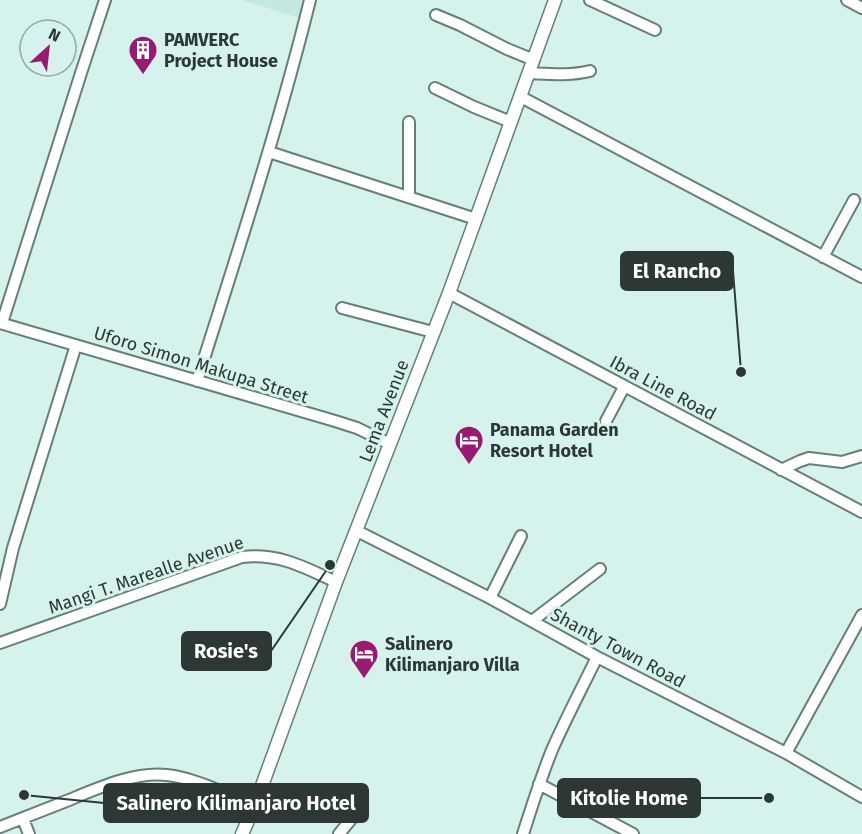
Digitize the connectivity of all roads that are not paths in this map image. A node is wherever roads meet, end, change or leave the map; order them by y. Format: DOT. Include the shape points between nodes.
graph roads {
  1 [pos="105,0"];
  2 [pos="310,0"];
  3 [pos="555,0"];
  4 [pos="590,0"];
  5 [pos="847,0"];
  6 [pos="862,8"];
  7 [pos="436,15"];
  8 [pos="656,30"];
  9 [pos="534,60"];
  10 [pos="590,71"];
  11 [pos="529,73"];
  12 [pos="435,88"];
  13 [pos="521,97"];
  14 [pos="409,122"];
  15 [pos="511,122"];
  16 [pos="269,152"];
  17 [pos="409,197"];
  18 [pos="854,200"];
  19 [pos="476,219"];
  20 [pos="823,257"];
  21 [pos="862,277"];
  22 [pos="449,293"];
  23 [pos="342,308"];
  24 [pos="1,323"];
  25 [pos="433,332"];
  26 [pos="76,345"];
  27 [pos="197,381"];
  28 [pos="624,387"];
  29 [pos="606,421"];
  30 [pos="390,444"];
  31 [pos="862,456"];
  32 [pos="781,470"];
  33 [pos="862,512"];
  34 [pos="357,531"];
  35 [pos="521,536"];
  36 [pos="600,569"];
  37 [pos="336,582"];
  38 [pos="490,598"];
  39 [pos="0,604"];
  40 [pos="862,615"];
  41 [pos="532,621"];
  42 [pos="0,643"];
  43 [pos="597,657"];
  44 [pos="786,753"];
  45 [pos="539,784"];
  46 [pos="862,797"];
  47 [pos="255,805"];
  48 [pos="357,812"];
  49 [pos="23,819"];
  50 [pos="0,827"];
  51 [pos="29,834"];
  52 [pos="242,834"];
  53 [pos="339,834"];
  54 [pos="523,834"];
  55 [pos="633,834"];
  1 -- 24 [label="street"];
  2 -- 16 [label="street"];
  3 -- 9 [label="main road, Lema Avenue"];
  4 -- 8 [label="street"];
  5 -- 6 [label="street"];
  7 -- 9 [label="street"];
  9 -- 11 [label="main road, Lema Avenue"];
  10 -- 11 [label="street" via="576,75"];
  11 -- 13 [label="main road, Lema Avenue"];
  12 -- 15 [label="street"];
  13 -- 15 [label="main road, Lema Avenue"];
  13 -- 20 [label="street"];
  14 -- 17 [label="street"];
  15 -- 19 [label="main road, Lema Avenue"];
  16 -- 17 [label="street"];
  16 -- 27 [label="street"];
  17 -- 19 [label="street"];
  18 -- 20 [label="street"];
  19 -- 22 [label="main road, Lema Avenue"];
  20 -- 21 [label="street"];
  22 -- 25 [label="main road, Lema Avenue"];
  22 -- 28 [label="street, Ibra Line Road"];
  23 -- 25 [label="street"];
  24 -- 26 [label="street, Uforo Simon Makupa Street"];
  25 -- 30 [label="main road, Lema Avenue"];
  26 -- 27 [label="street, Uforo Simon Makupa Street"];
  26 -- 39 [label="street" via="13,548"];
  27 -- 30 [label="street, Uforo Simon Makupa Street" via="357,428"];
  28 -- 29 [label="street"];
  28 -- 32 [label="street, Ibra Line Road"];
  30 -- 34 [label="main road, Lema Avenue"];
  31 -- 32 [label="street" via="842,462 809,458"];
  32 -- 33 [label="street, Ibra Line Road"];
  34 -- 37 [label="main road, Lema Avenue"];
  34 -- 38 [label="street, Shanty Town Road"];
  35 -- 38 [label="street"];
  36 -- 41 [label="street"];
  37 -- 42 [label="street, Mangi T. Marealle Avenue" via="278,557 242,556"];
  37 -- 47 [label="main road, Lema Avenue"];
  38 -- 41 [label="street, Shanty Town Road"];
  40 -- 44 [label="street"];
  41 -- 43 [label="street, Shanty Town Road"];
  43 -- 44 [label="street, Shanty Town Road"];
  43 -- 45 [label="street"];
  44 -- 46 [label="street, Shanty Town Road"];
  45 -- 54 [label="street"];
  45 -- 55 [label="street"];
  47 -- 49 [label="street" via="163,774 111,783"];
  47 -- 52 [label="main road, Lema Avenue"];
  48 -- 53 [label="street"];
  49 -- 50 [label="street"];
  49 -- 51 [label="street"];
}
